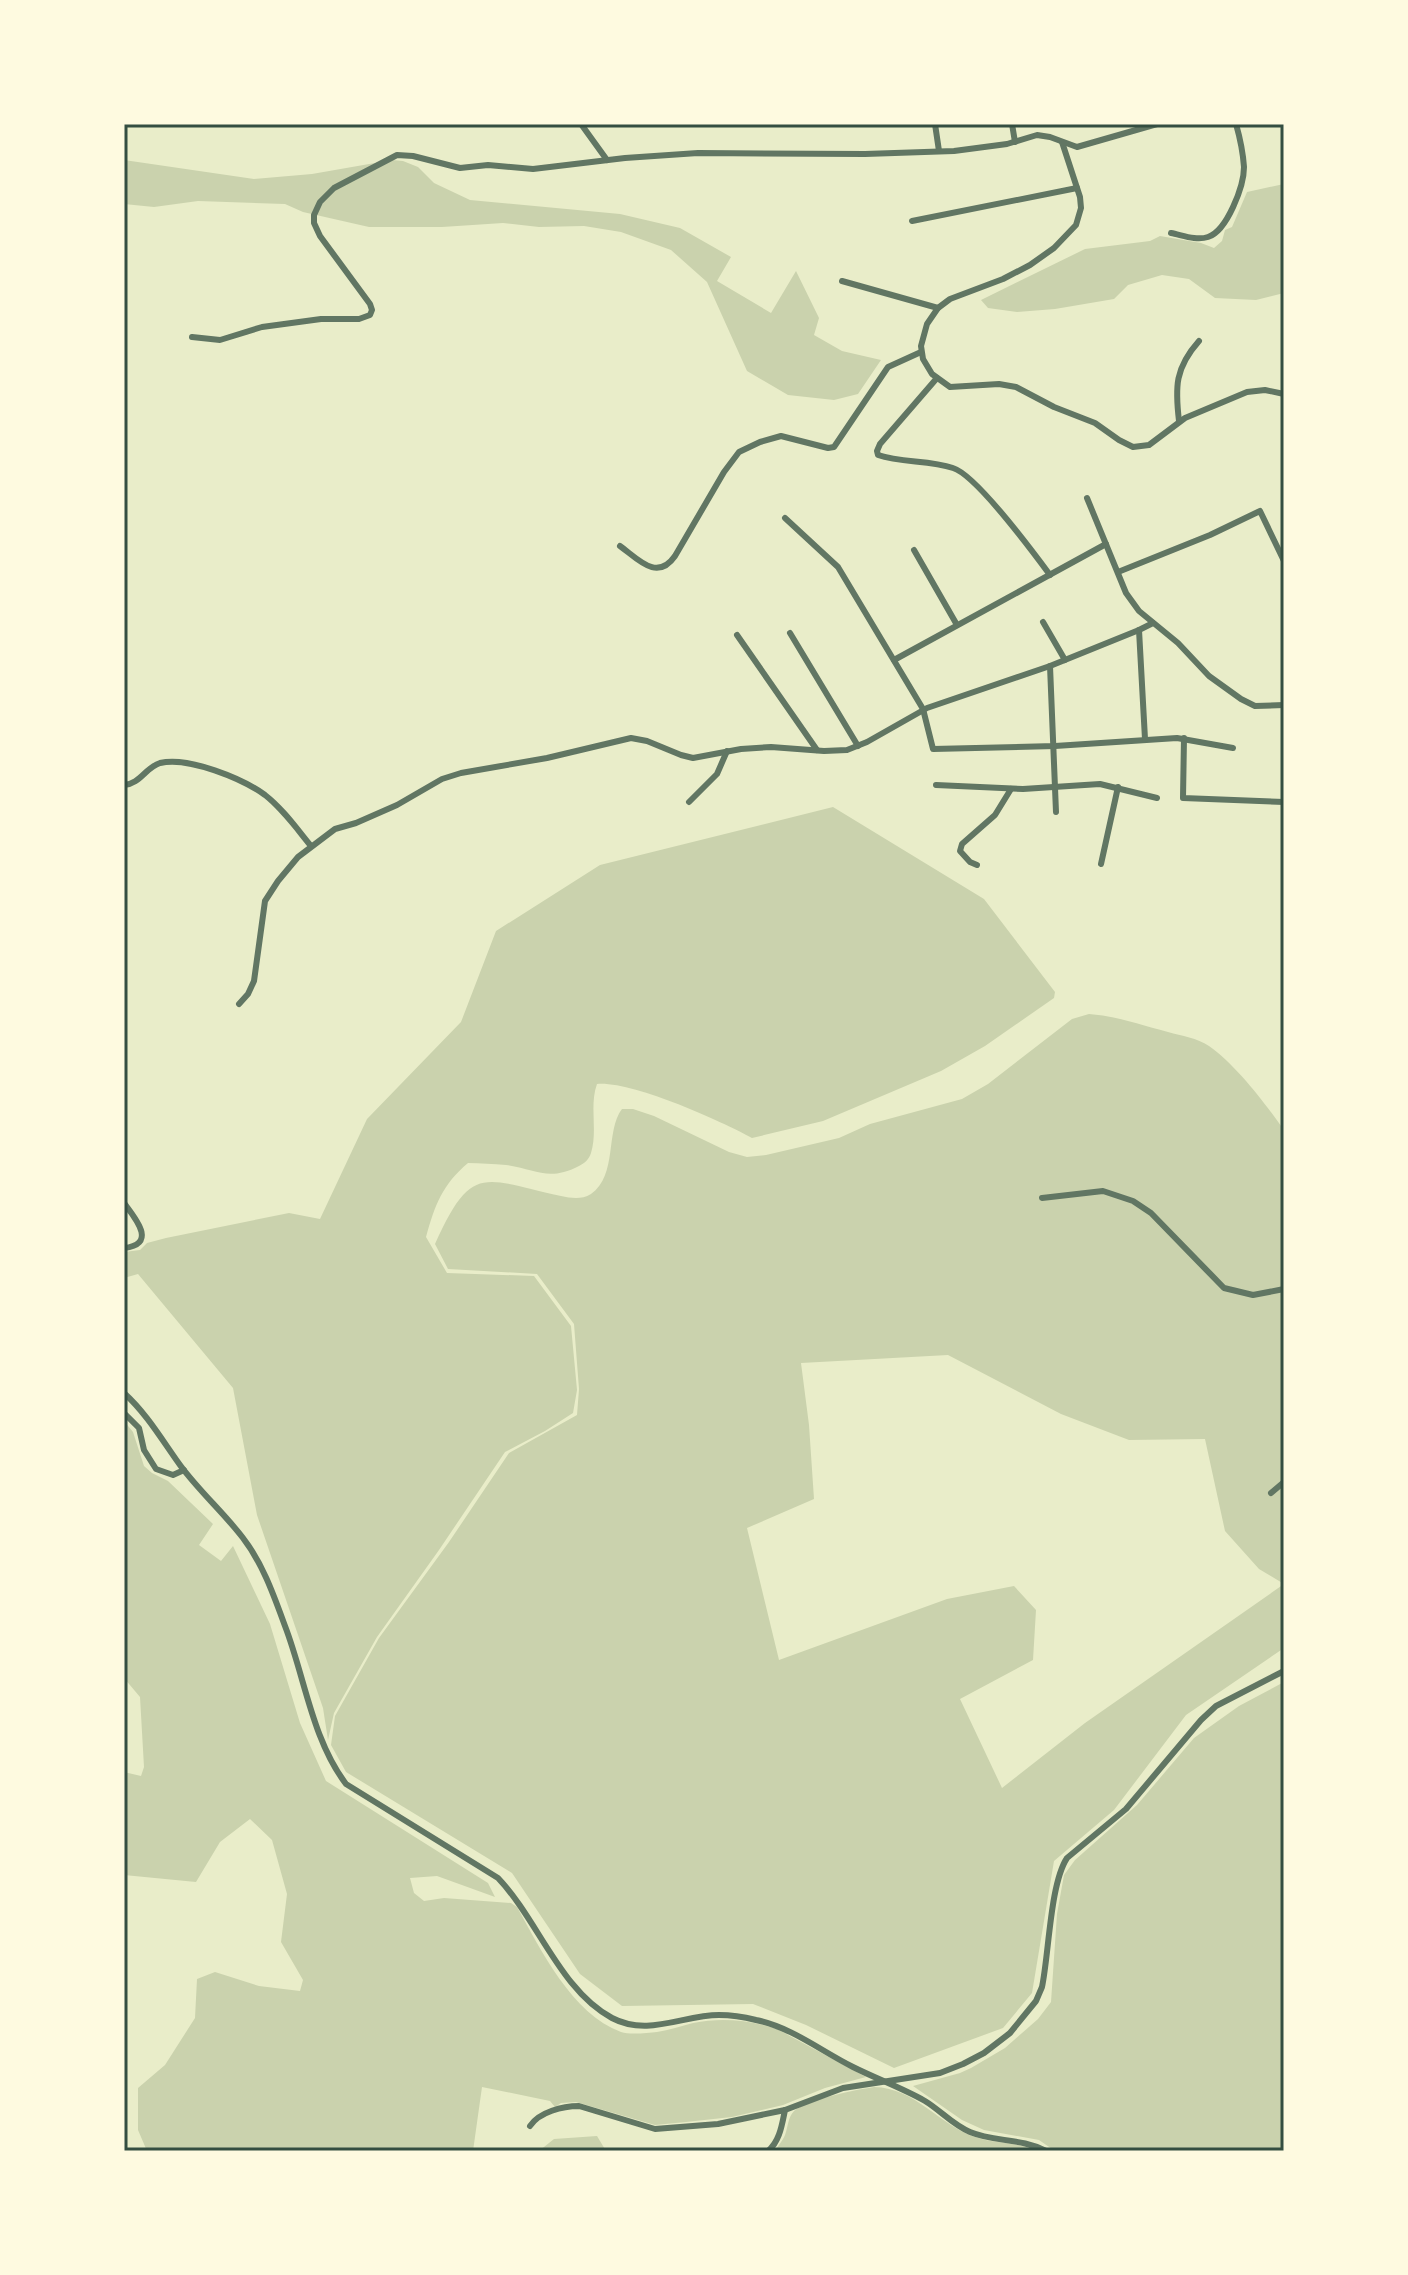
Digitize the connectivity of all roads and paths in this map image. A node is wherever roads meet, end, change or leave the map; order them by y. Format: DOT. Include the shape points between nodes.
graph roads {
  1 [pos="581,124"];
  2 [pos="935,124"];
  3 [pos="1012,124"];
  4 [pos="1157,124"];
  5 [pos="1236,124"];
  6 [pos="1015,142"];
  7 [pos="1062,142"];
  8 [pos="939,151"];
  9 [pos="607,160"];
  10 [pos="1077,188"];
  11 [pos="912,221"];
  12 [pos="1171,233"];
  13 [pos="842,281"];
  14 [pos="938,308"];
  15 [pos="192,337"];
  16 [pos="1199,341"];
  17 [pos="921,352"];
  18 [pos="937,378"];
  19 [pos="1283,392"];
  20 [pos="1179,421"];
  21 [pos="1087,498"];
  22 [pos="785,518"];
  23 [pos="1106,544"];
  24 [pos="620,546"];
  25 [pos="914,550"];
  26 [pos="1284,561"];
  27 [pos="1118,572"];
  28 [pos="1050,575"];
  29 [pos="1043,622"];
  30 [pos="1153,623"];
  31 [pos="957,625"];
  32 [pos="1139,630"];
  33 [pos="790,633"];
  34 [pos="737,635"];
  35 [pos="894,660"];
  36 [pos="1065,660"];
  37 [pos="1050,666"];
  38 [pos="1284,705"];
  39 [pos="923,709"];
  40 [pos="1184,738"];
  41 [pos="1145,739"];
  42 [pos="858,746"];
  43 [pos="1055,746"];
  44 [pos="1233,748"];
  45 [pos="817,750"];
  46 [pos="727,751"];
  47 [pos="124,785"];
  48 [pos="936,785"];
  49 [pos="1056,786"];
  50 [pos="1118,787"];
  51 [pos="1011,789"];
  52 [pos="1157,798"];
  53 [pos="689,802"];
  54 [pos="1284,802"];
  55 [pos="1056,812"];
  56 [pos="311,846"];
  57 [pos="1101,864"];
  58 [pos="977,865"];
  59 [pos="239,1004"];
  60 [pos="1042,1198"];
  61 [pos="124,1203"];
  62 [pos="124,1248"];
  63 [pos="1284,1289"];
  64 [pos="124,1393"];
  65 [pos="124,1413"];
  66 [pos="184,1470"];
  67 [pos="1284,1482"];
  68 [pos="1271,1493"];
  69 [pos="1284,1671"];
  70 [pos="888,2083"];
  71 [pos="785,2110"];
  72 [pos="530,2126"];
  73 [pos="768,2151"];
  74 [pos="1046,2151"];
  1 -- 9 [label="street"];
  2 -- 8 [label="street"];
  3 -- 6 [label="street"];
  4 -- 7 [label="street" via="1083,147"];
  5 -- 12 [label="street" via="1243,174 1226,221 1205,238"];
  6 -- 7 [label="street" via="1037,135"];
  6 -- 8 [label="street"];
  7 -- 10 [label="street"];
  8 -- 9 [label="street" via="722,152"];
  9 -- 15 [label="street" via="538,169 463,169 407,155 389,157 329,192 314,220 370,304 370,315 262,327 220,340"];
  10 -- 11 [label="street"];
  10 -- 14 [label="street" via="1079,217 1054,248 1012,275"];
  13 -- 14 [label="street"];
  14 -- 17 [label="street" via="925,329"];
  16 -- 20 [label="street" via="1178,372"];
  17 -- 18 [label="street"];
  17 -- 24 [label="street" via="888,367 834,447 781,436 739,452 666,567 651,567"];
  18 -- 20 [label="street" via="956,388 1016,387 1095,423 1133,447 1149,445"];
  18 -- 28 [label="street" via="880,444 878,455 950,467 967,475"];
  19 -- 20 [label="street" via="1252,390"];
  21 -- 23 [label="street"];
  22 -- 35 [label="street" via="838,567"];
  23 -- 27 [label="street"];
  23 -- 28 [label="street"];
  25 -- 31 [label="street"];
  26 -- 27 [label="street" via="1260,511"];
  27 -- 30 [label="street" via="1129,599"];
  28 -- 31 [label="street"];
  29 -- 36 [label="street"];
  30 -- 32 [label="street"];
  30 -- 38 [label="street" via="1241,699 1255,706"];
  31 -- 35 [label="street"];
  32 -- 36 [label="street"];
  32 -- 41 [label="street"];
  33 -- 42 [label="street"];
  34 -- 45 [label="street"];
  35 -- 39 [label="street"];
  36 -- 37 [label="street"];
  37 -- 39 [label="street"];
  37 -- 43 [label="street"];
  39 -- 42 [label="street"];
  39 -- 43 [label="street" via="933,749"];
  40 -- 41 [label="street"];
  40 -- 44 [label="street"];
  40 -- 54 [label="street" via="1183,798"];
  41 -- 43 [label="street"];
  42 -- 45 [label="street"];
  43 -- 49 [label="street"];
  45 -- 46 [label="street" via="781,746"];
  46 -- 53 [label="street" via="717,774"];
  46 -- 56 [label="street" via="689,758 631,738 461,773 335,829"];
  47 -- 56 [label="street" via="161,763 213,769 265,795"];
  48 -- 51 [label="street"];
  49 -- 50 [label="street"];
  49 -- 51 [label="street"];
  49 -- 55 [label="street"];
  50 -- 52 [label="street"];
  50 -- 57 [label="street"];
  51 -- 58 [label="street" via="995,815 962,844 960,851"];
  56 -- 59 [label="street" via="265,901 254,981"];
  60 -- 63 [label="street" via="1103,1191 1133,1201 1224,1288 1253,1295"];
  61 -- 62 [label="street" via="142,1234 137,1245"];
  64 -- 66 [label="street"];
  65 -- 66 [label="street" via="139,1428 156,1469 173,1475"];
  66 -- 70 [label="street" via="245,1540 264,1571 325,1748 346,1784 498,1878 590,2001 629,2024 664,2025 718,2015 759,2020"];
  67 -- 68 [label="street"];
  69 -- 70 [label="street" via="1216,1706 1126,1809 1067,1858 1055,1893 1042,1987 1019,2023 963,2064"];
  70 -- 71 [label="street" via="843,2088"];
  70 -- 74 [label="street" via="972,2133"];
  71 -- 72 [label="street" via="718,2124 655,2129 567,2106 535,2118"];
  71 -- 73 [label="street"];
}
